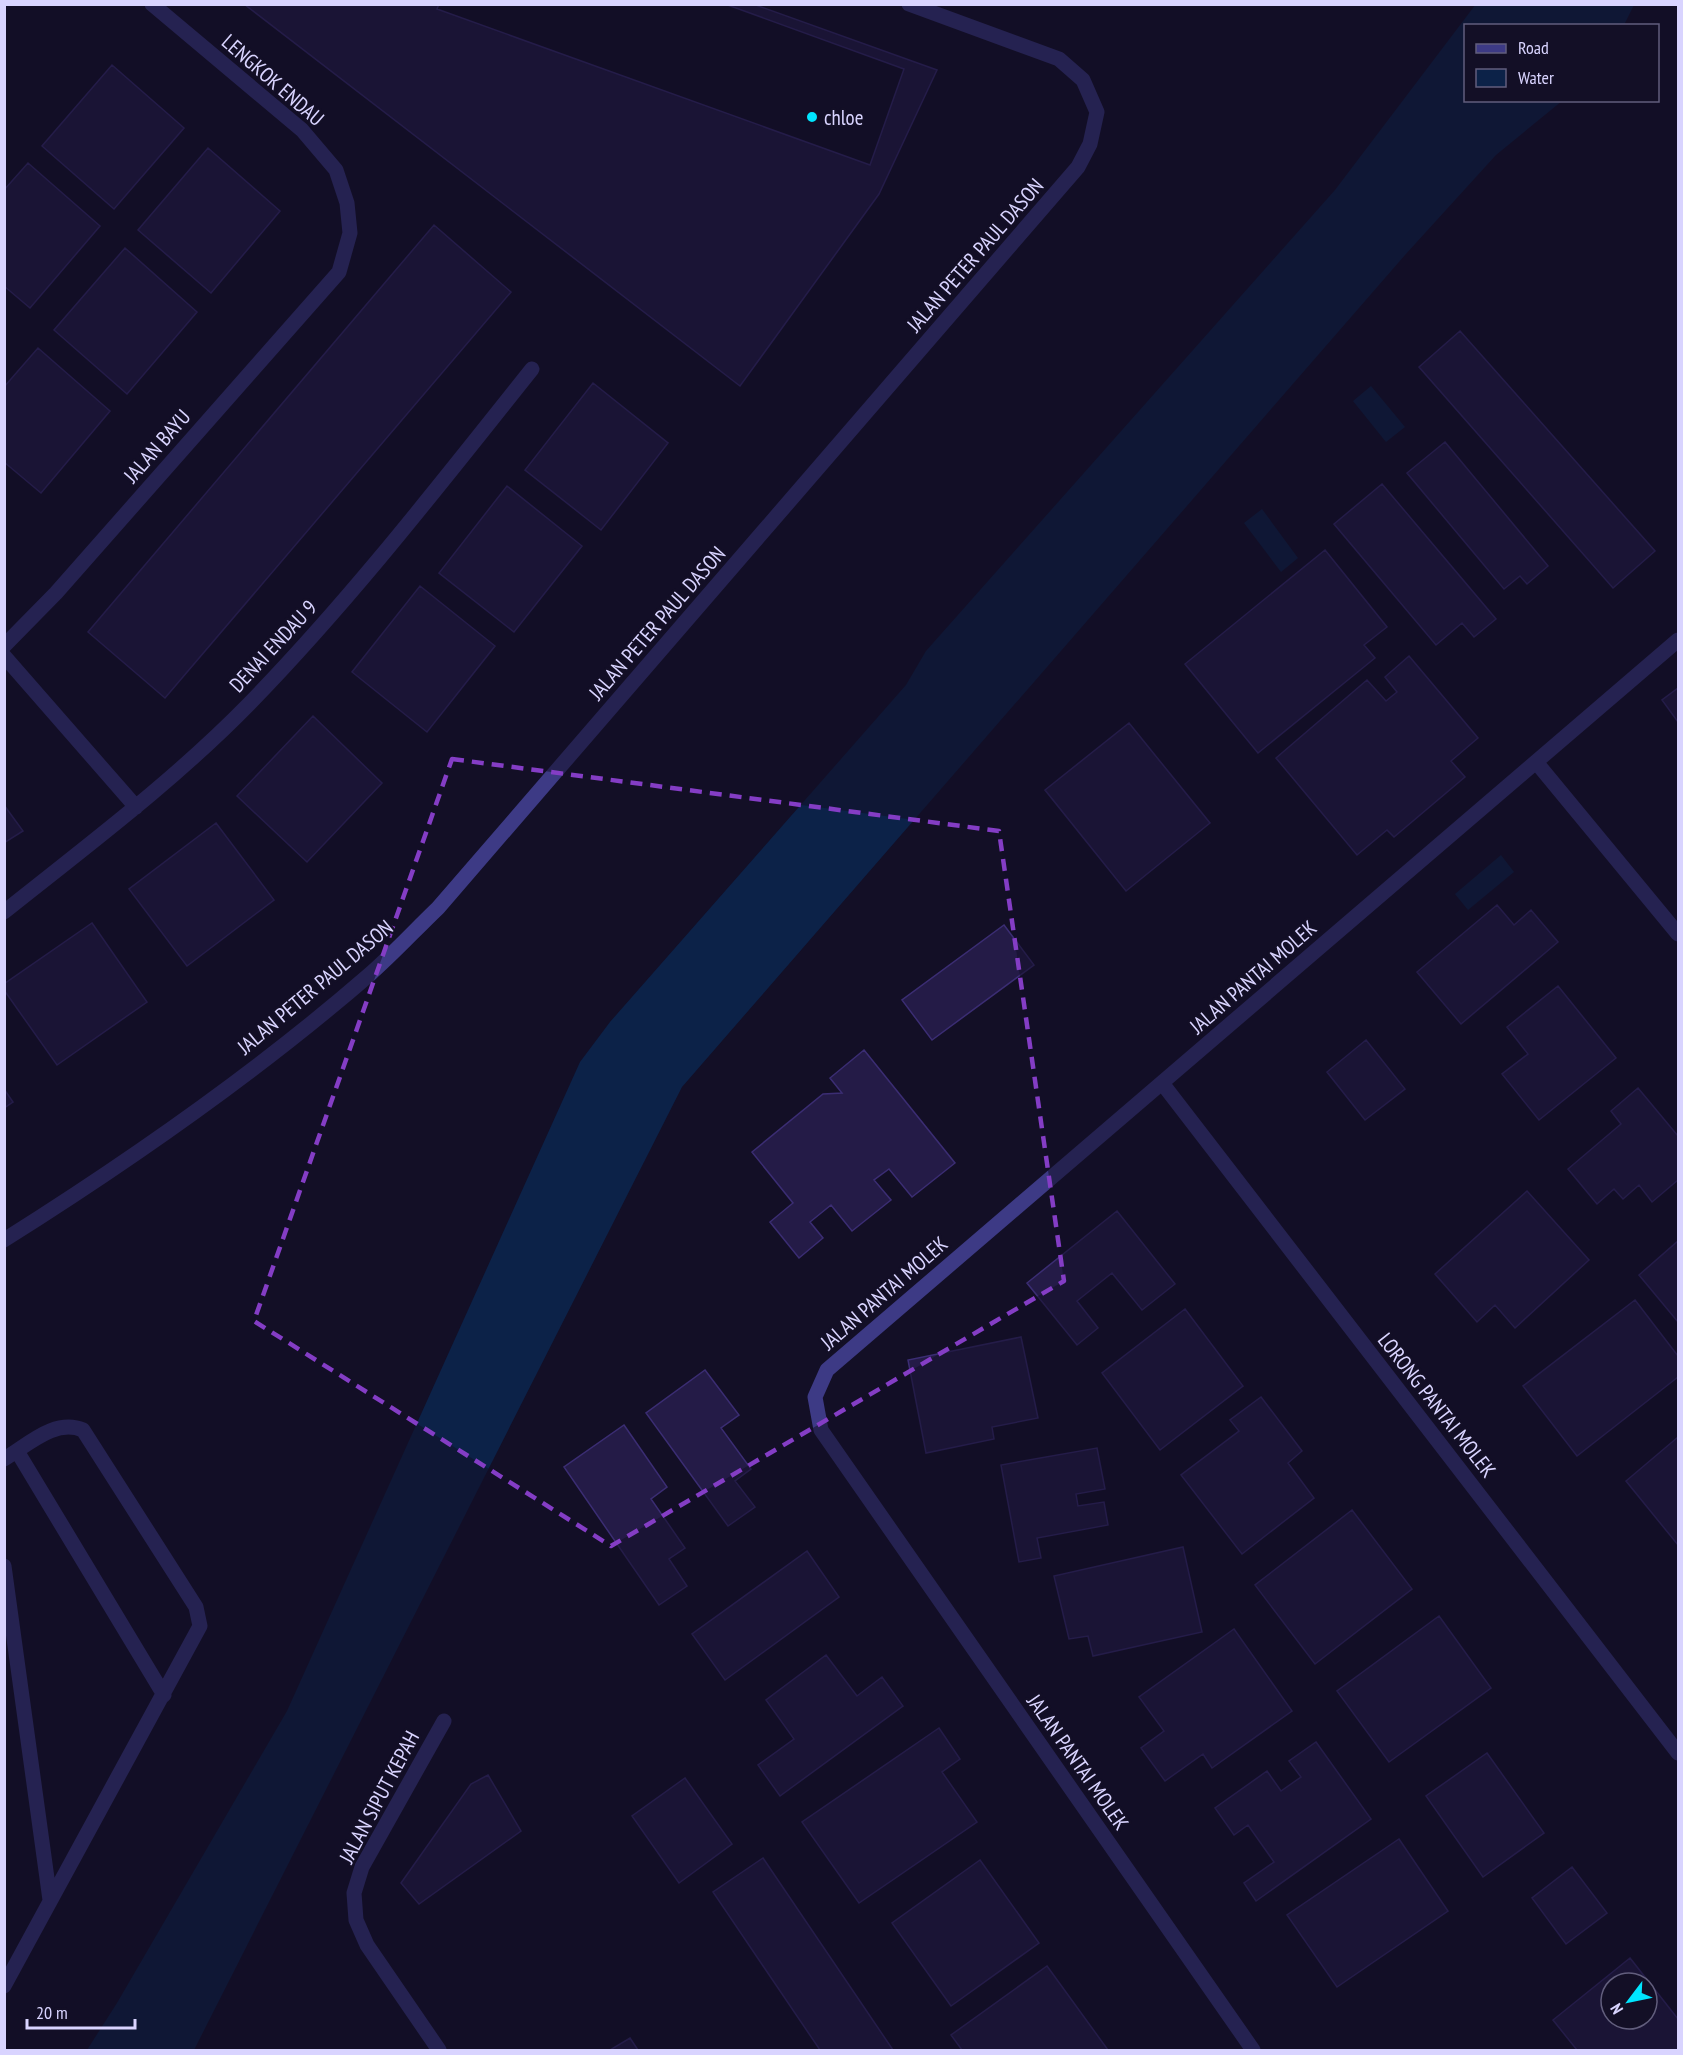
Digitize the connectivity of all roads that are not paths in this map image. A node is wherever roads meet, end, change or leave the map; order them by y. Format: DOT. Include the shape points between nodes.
graph roads {
  1 [pos="152,4"];
  2 [pos="909,4"];
  3 [pos="339,272"];
  4 [pos="532,369"];
  5 [pos="1678,640"];
  6 [pos="4,646"];
  7 [pos="4,656"];
  8 [pos="1536,762"];
  9 [pos="136,807"];
  10 [pos="4,912"];
  11 [pos="1678,934"];
  12 [pos="1162,1083"];
  13 [pos="4,1240"];
  14 [pos="11,1455"];
  15 [pos="4,1566"];
  16 [pos="164,1695"];
  17 [pos="444,1720"];
  18 [pos="1678,1753"];
  19 [pos="50,1900"];
  20 [pos="4,1986"];
  21 [pos="439,2050"];
  22 [pos="1253,2050"];
  1 -- 3 [label="street, LENGKOK ENDAU" via="302,130 336,170 347,203 350,233"];
  2 -- 13 [label="street, JALAN PETER PAUL DASON" via="1059,59 1083,80 1097,112 1090,144 1078,167 438,908 371,974 294,1037 116,1169"];
  3 -- 6 [label="street, JALAN BAYU" via="56,593"];
  4 -- 9 [label="street, DENAI ENDAU 9" via="355,589 249,704"];
  5 -- 8 [label="street, JALAN PANTAI MOLEK"];
  7 -- 9 [label="street"];
  8 -- 11 [label="street"];
  8 -- 12 [label="street, JALAN PANTAI MOLEK"];
  9 -- 10 [label="street, DENAI ENDAU 9"];
  12 -- 18 [label="street, LORONG PANTAI MOLEK"];
  12 -- 22 [label="street, JALAN PANTAI MOLEK" via="827,1370 815,1397 821,1430"];
  14 -- 16 [label="street"];
  14 -- 16 [label="street" via="62,1426 83,1430 196,1607 200,1616 197,1635"];
  15 -- 19 [label="street"];
  16 -- 19 [label="street"];
  17 -- 21 [label="street, JALAN SIPUT KEPAH" via="362,1868 354,1893 356,1920 367,1945"];
  19 -- 20 [label="street"];
}
